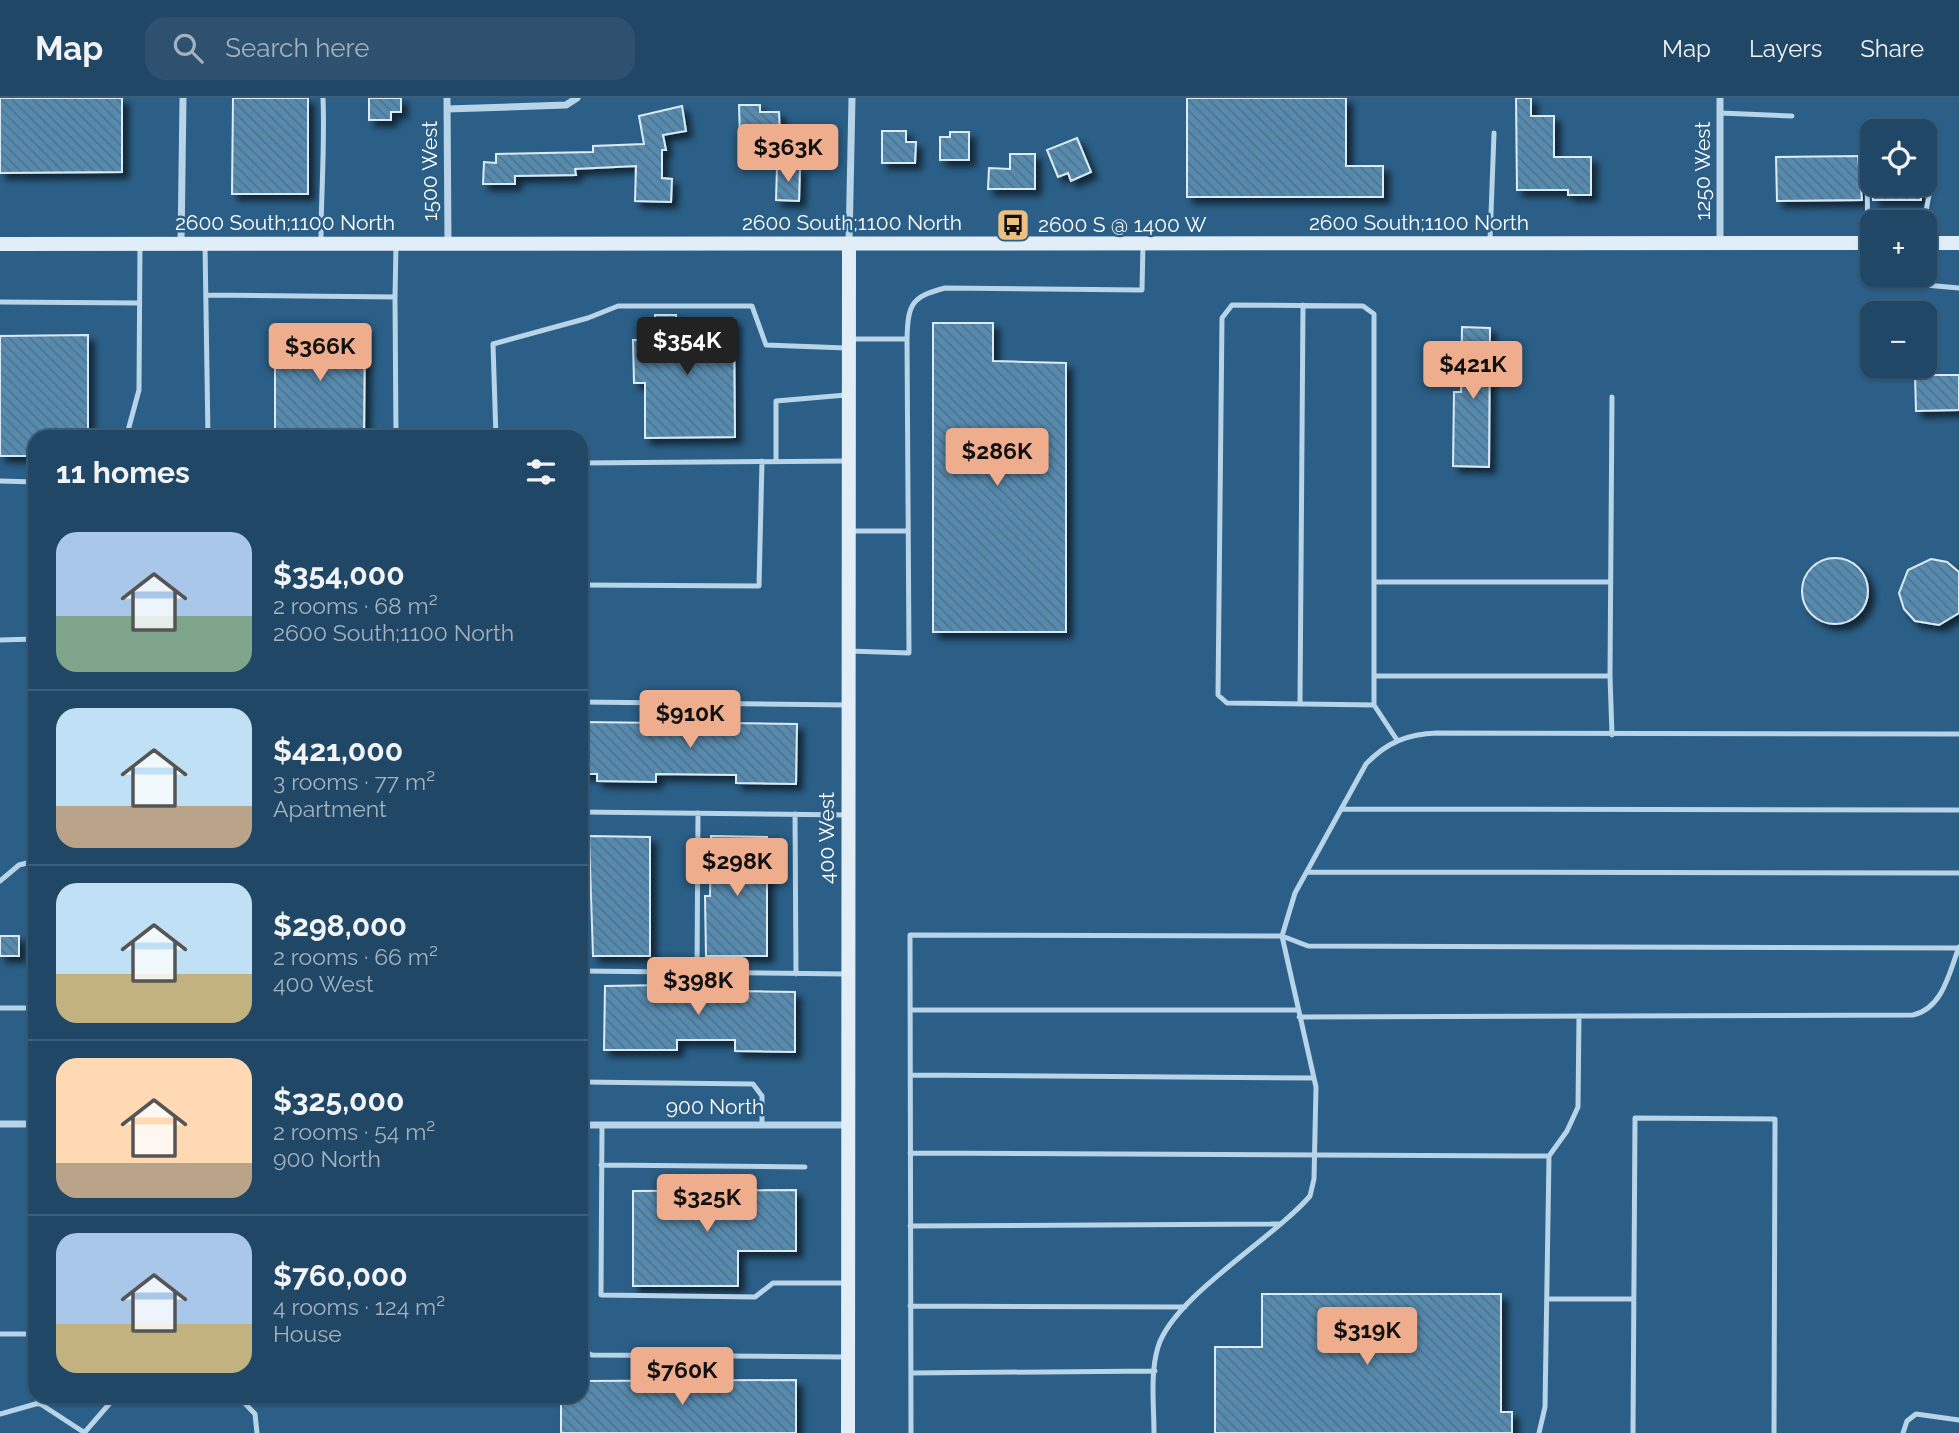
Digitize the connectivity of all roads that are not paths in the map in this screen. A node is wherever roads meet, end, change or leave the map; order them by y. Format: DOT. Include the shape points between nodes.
graph roads {
  1 [pos="183,98"];
  2 [pos="323,98"];
  3 [pos="447,98"];
  4 [pos="577,98"];
  5 [pos="852,98"];
  6 [pos="1720,98"];
  7 [pos="447,109"];
  8 [pos="1720,113"];
  9 [pos="1792,116"];
  10 [pos="1494,133"];
  11 [pos="1860,243"];
  12 [pos="1937,243"];
  13 [pos="1959,243"];
  14 [pos="0,244"];
  15 [pos="140,244"];
  16 [pos="181,244"];
  17 [pos="205,244"];
  18 [pos="321,244"];
  19 [pos="396,244"];
  20 [pos="447,244"];
  21 [pos="849,244"];
  22 [pos="1143,244"];
  23 [pos="1490,244"];
  24 [pos="1720,244"];
  25 [pos="1937,286"];
  26 [pos="1959,288"];
  27 [pos="206,295"];
  28 [pos="395,297"];
  29 [pos="0,302"];
  30 [pos="139,303"];
  31 [pos="1303,305"];
  32 [pos="907,339"];
  33 [pos="849,344"];
  34 [pos="849,394"];
  35 [pos="1612,397"];
  36 [pos="128,430"];
  37 [pos="208,430"];
  38 [pos="396,430"];
  39 [pos="496,430"];
  40 [pos="762,461"];
  41 [pos="776,461"];
  42 [pos="849,461"];
  43 [pos="588,463"];
  44 [pos="0,481"];
  45 [pos="28,482"];
  46 [pos="849,531"];
  47 [pos="908,531"];
  48 [pos="1374,582"];
  49 [pos="1611,582"];
  50 [pos="588,585"];
  51 [pos="28,639"];
  52 [pos="0,640"];
  53 [pos="849,651"];
  54 [pos="1374,676"];
  55 [pos="1610,676"];
  56 [pos="588,702"];
  57 [pos="1300,704"];
  58 [pos="849,705"];
  59 [pos="1374,705"];
  60 [pos="1612,734"];
  61 [pos="1959,734"];
  62 [pos="1397,740"];
  63 [pos="1341,809"];
  64 [pos="1959,810"];
  65 [pos="588,812"];
  66 [pos="698,813"];
  67 [pos="795,814"];
  68 [pos="849,815"];
  69 [pos="28,862"];
  70 [pos="1307,872"];
  71 [pos="1959,873"];
  72 [pos="0,881"];
  73 [pos="1282,936"];
  74 [pos="1959,948"];
  75 [pos="588,971"];
  76 [pos="697,973"];
  77 [pos="796,974"];
  78 [pos="848,974"];
  79 [pos="0,1008"];
  80 [pos="28,1008"];
  81 [pos="910,1010"];
  82 [pos="1297,1010"];
  83 [pos="1579,1016"];
  84 [pos="1299,1017"];
  85 [pos="910,1075"];
  86 [pos="1314,1078"];
  87 [pos="588,1082"];
  88 [pos="0,1124"];
  89 [pos="28,1124"];
  90 [pos="588,1125"];
  91 [pos="602,1125"];
  92 [pos="762,1125"];
  93 [pos="848,1125"];
  94 [pos="910,1153"];
  95 [pos="1316,1154"];
  96 [pos="1549,1156"];
  97 [pos="601,1165"];
  98 [pos="805,1167"];
  99 [pos="1280,1224"];
  100 [pos="910,1226"];
  101 [pos="848,1283"];
  102 [pos="1547,1299"];
  103 [pos="1634,1299"];
  104 [pos="910,1307"];
  105 [pos="1185,1307"];
  106 [pos="0,1334"];
  107 [pos="28,1334"];
  108 [pos="588,1353"];
  109 [pos="848,1357"];
  110 [pos="1155,1371"];
  111 [pos="911,1373"];
  112 [pos="31,1403"];
  113 [pos="43,1403"];
  114 [pos="110,1403"];
  115 [pos="245,1403"];
  116 [pos="0,1414"];
  117 [pos="1959,1420"];
  118 [pos="85,1432"];
  119 [pos="257,1433"];
  120 [pos="848,1433"];
  121 [pos="911,1433"];
  122 [pos="1154,1433"];
  123 [pos="1539,1433"];
  124 [pos="1633,1433"];
  125 [pos="1774,1433"];
  126 [pos="1903,1433"];
  1 -- 16 [label="street"];
  2 -- 18 [label="lane"];
  3 -- 7 [label="street, 1500 West"];
  4 -- 7 [label="street" via="566,105"];
  5 -- 21 [label="street"];
  6 -- 8 [label="street, 1250 West"];
  7 -- 20 [label="street, 1500 West"];
  8 -- 9 [label="lane"];
  8 -- 24 [label="street, 1250 West"];
  10 -- 23 [label="lane"];
  11 -- 24 [label="main road, 2600 South;1100 North"];
  12 -- 13 [label="main road"];
  14 -- 15 [label="main road, 2600 South;1100 North"];
  15 -- 16 [label="main road, 2600 South;1100 North"];
  15 -- 30 [label="lane"];
  16 -- 17 [label="main road, 2600 South;1100 North"];
  17 -- 18 [label="main road, 2600 South;1100 North"];
  17 -- 27 [label="lane"];
  18 -- 19 [label="main road, 2600 South;1100 North"];
  19 -- 20 [label="main road, 2600 South;1100 North"];
  19 -- 28 [label="lane"];
  20 -- 21 [label="main road, 2600 South;1100 North"];
  21 -- 22 [label="main road, 2600 South;1100 North"];
  21 -- 33 [label="main road, 400 West"];
  22 -- 23 [label="main road, 2600 South;1100 North"];
  22 -- 32 [label="lane" via="1142,290 945,288 921,295 908,311"];
  23 -- 24 [label="main road, 2600 South;1100 North"];
  25 -- 26 [label="lane"];
  27 -- 28 [label="lane"];
  27 -- 37 [label="lane"];
  28 -- 38 [label="lane"];
  29 -- 30 [label="lane"];
  30 -- 36 [label="lane" via="139,390"];
  31 -- 48 [label="lane" via="1363,306 1374,314"];
  31 -- 57 [label="lane"];
  31 -- 57 [label="lane" via="1232,305 1222,318 1218,695 1227,703"];
  32 -- 33 [label="lane"];
  32 -- 47 [label="lane"];
  33 -- 34 [label="main road, 400 West"];
  33 -- 39 [label="lane" via="765,345 752,306 618,306 493,344"];
  34 -- 41 [label="lane" via="776,401"];
  34 -- 42 [label="main road, 400 West"];
  35 -- 49 [label="lane"];
  40 -- 41 [label="lane"];
  40 -- 43 [label="lane"];
  40 -- 50 [label="lane" via="759,586"];
  41 -- 42 [label="lane"];
  42 -- 46 [label="main road, 400 West"];
  44 -- 45 [label="lane"];
  46 -- 47 [label="lane"];
  46 -- 53 [label="main road, 400 West"];
  47 -- 53 [label="lane" via="909,653"];
  48 -- 49 [label="lane"];
  48 -- 54 [label="lane"];
  49 -- 55 [label="lane"];
  51 -- 52 [label="lane"];
  53 -- 58 [label="main road, 400 West"];
  54 -- 55 [label="lane"];
  54 -- 59 [label="lane"];
  55 -- 60 [label="lane"];
  56 -- 58 [label="lane"];
  57 -- 59 [label="lane"];
  58 -- 68 [label="main road, 400 West"];
  59 -- 62 [label="lane"];
  60 -- 61 [label="lane"];
  60 -- 62 [label="lane" via="1437,733"];
  62 -- 63 [label="lane" via="1366,764"];
  63 -- 64 [label="lane"];
  63 -- 70 [label="lane"];
  65 -- 66 [label="lane"];
  66 -- 67 [label="lane"];
  66 -- 76 [label="lane"];
  67 -- 68 [label="lane"];
  67 -- 77 [label="lane"];
  68 -- 78 [label="main road, 400 West"];
  69 -- 72 [label="lane"];
  70 -- 71 [label="lane"];
  70 -- 73 [label="lane" via="1295,892"];
  73 -- 74 [label="lane" via="1308,946"];
  73 -- 81 [label="lane" via="910,935"];
  73 -- 82 [label="lane"];
  74 -- 83 [label="lane" via="1937,1001 1924,1013 1913,1015"];
  75 -- 76 [label="lane"];
  76 -- 77 [label="lane"];
  77 -- 78 [label="lane"];
  78 -- 93 [label="main road, 400 West"];
  79 -- 80 [label="lane"];
  81 -- 82 [label="lane"];
  81 -- 85 [label="lane"];
  82 -- 84 [label="lane"];
  83 -- 84 [label="lane"];
  83 -- 96 [label="lane" via="1578,1107"];
  84 -- 86 [label="lane"];
  85 -- 86 [label="lane"];
  85 -- 94 [label="lane"];
  86 -- 95 [label="lane"];
  87 -- 92 [label="lane" via="754,1084 762,1096"];
  88 -- 89 [label="street"];
  90 -- 91 [label="street, 900 North"];
  91 -- 92 [label="street, 900 North"];
  91 -- 97 [label="lane"];
  92 -- 93 [label="street, 900 North"];
  93 -- 101 [label="main road, 400 West"];
  94 -- 95 [label="lane"];
  94 -- 100 [label="lane"];
  95 -- 96 [label="lane"];
  95 -- 99 [label="lane" via="1310,1196"];
  96 -- 102 [label="lane"];
  97 -- 98 [label="lane"];
  97 -- 101 [label="lane" via="601,1295 755,1297 773,1283"];
  99 -- 100 [label="lane"];
  99 -- 105 [label="lane"];
  100 -- 104 [label="lane"];
  101 -- 109 [label="main road, 400 West"];
  102 -- 103 [label="lane"];
  102 -- 123 [label="lane" via="1545,1407"];
  103 -- 124 [label="lane"];
  103 -- 125 [label="lane" via="1635,1118 1776,1119"];
  104 -- 105 [label="lane"];
  104 -- 111 [label="lane"];
  105 -- 110 [label="lane" via="1163,1334"];
  106 -- 107 [label="lane"];
  108 -- 109 [label="lane"];
  109 -- 120 [label="main road, 400 West"];
  110 -- 111 [label="lane"];
  110 -- 122 [label="lane"];
  111 -- 121 [label="lane"];
  112 -- 116 [label="lane"];
  113 -- 118 [label="lane"];
  114 -- 118 [label="lane"];
  115 -- 119 [label="lane" via="255,1414"];
  117 -- 126 [label="lane" via="1916,1415 1907,1421"];
}
